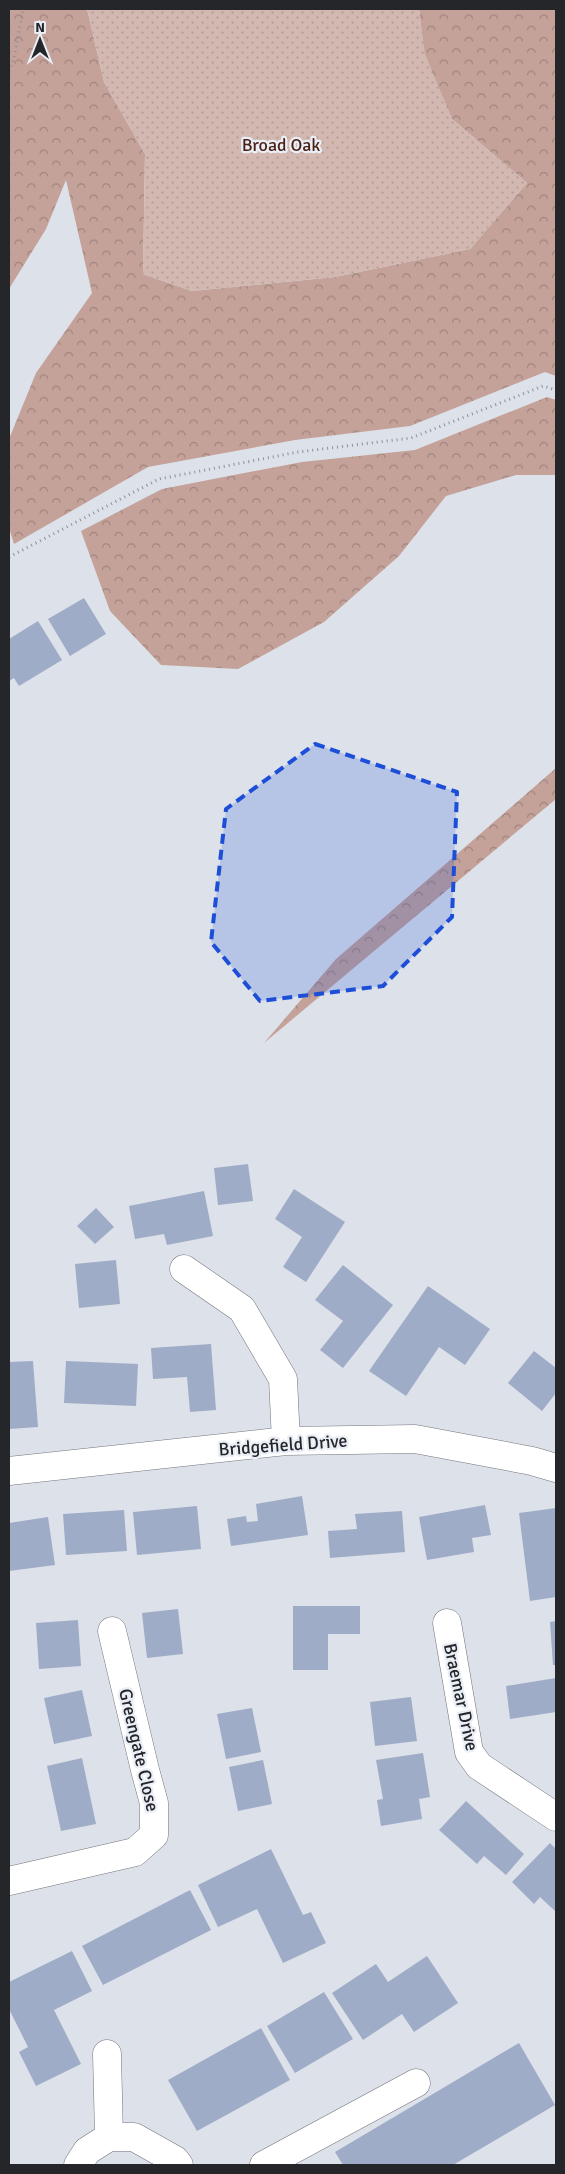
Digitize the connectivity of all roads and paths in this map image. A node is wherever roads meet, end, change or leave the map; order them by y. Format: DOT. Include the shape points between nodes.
graph roads {
  1 [pos="23,9"];
  2 [pos="9,71"];
  3 [pos="556,390"];
  4 [pos="9,557"];
  5 [pos="184,1269"];
  6 [pos="286,1441"];
  7 [pos="556,1468"];
  8 [pos="9,1472"];
  9 [pos="447,1624"];
  10 [pos="112,1631"];
  11 [pos="556,1817"];
  12 [pos="9,1881"];
  13 [pos="107,2054"];
  14 [pos="416,2083"];
  15 [pos="109,2137"];
  16 [pos="78,2165"];
  17 [pos="179,2165"];
  18 [pos="264,2165"];
  1 -- 2 [label="path"];
  3 -- 4 [label="path" via="542,386 411,438 298,452 159,479"];
  5 -- 6 [label="street" via="242,1309 279,1371 283,1379"];
  6 -- 7 [label="street, Bridgefield Drive" via="415,1439"];
  6 -- 8 [label="street, Bridgefield Drive"];
  9 -- 11 [label="street, Braemar Drive" via="469,1752 479,1766"];
  10 -- 12 [label="street, Greengate Close" via="154,1802 154,1835 135,1852"];
  13 -- 15 [label="street"];
  14 -- 18 [label="street"];
  15 -- 16 [label="street" via="87,2150"];
  15 -- 17 [label="street" via="134,2137"];
}
